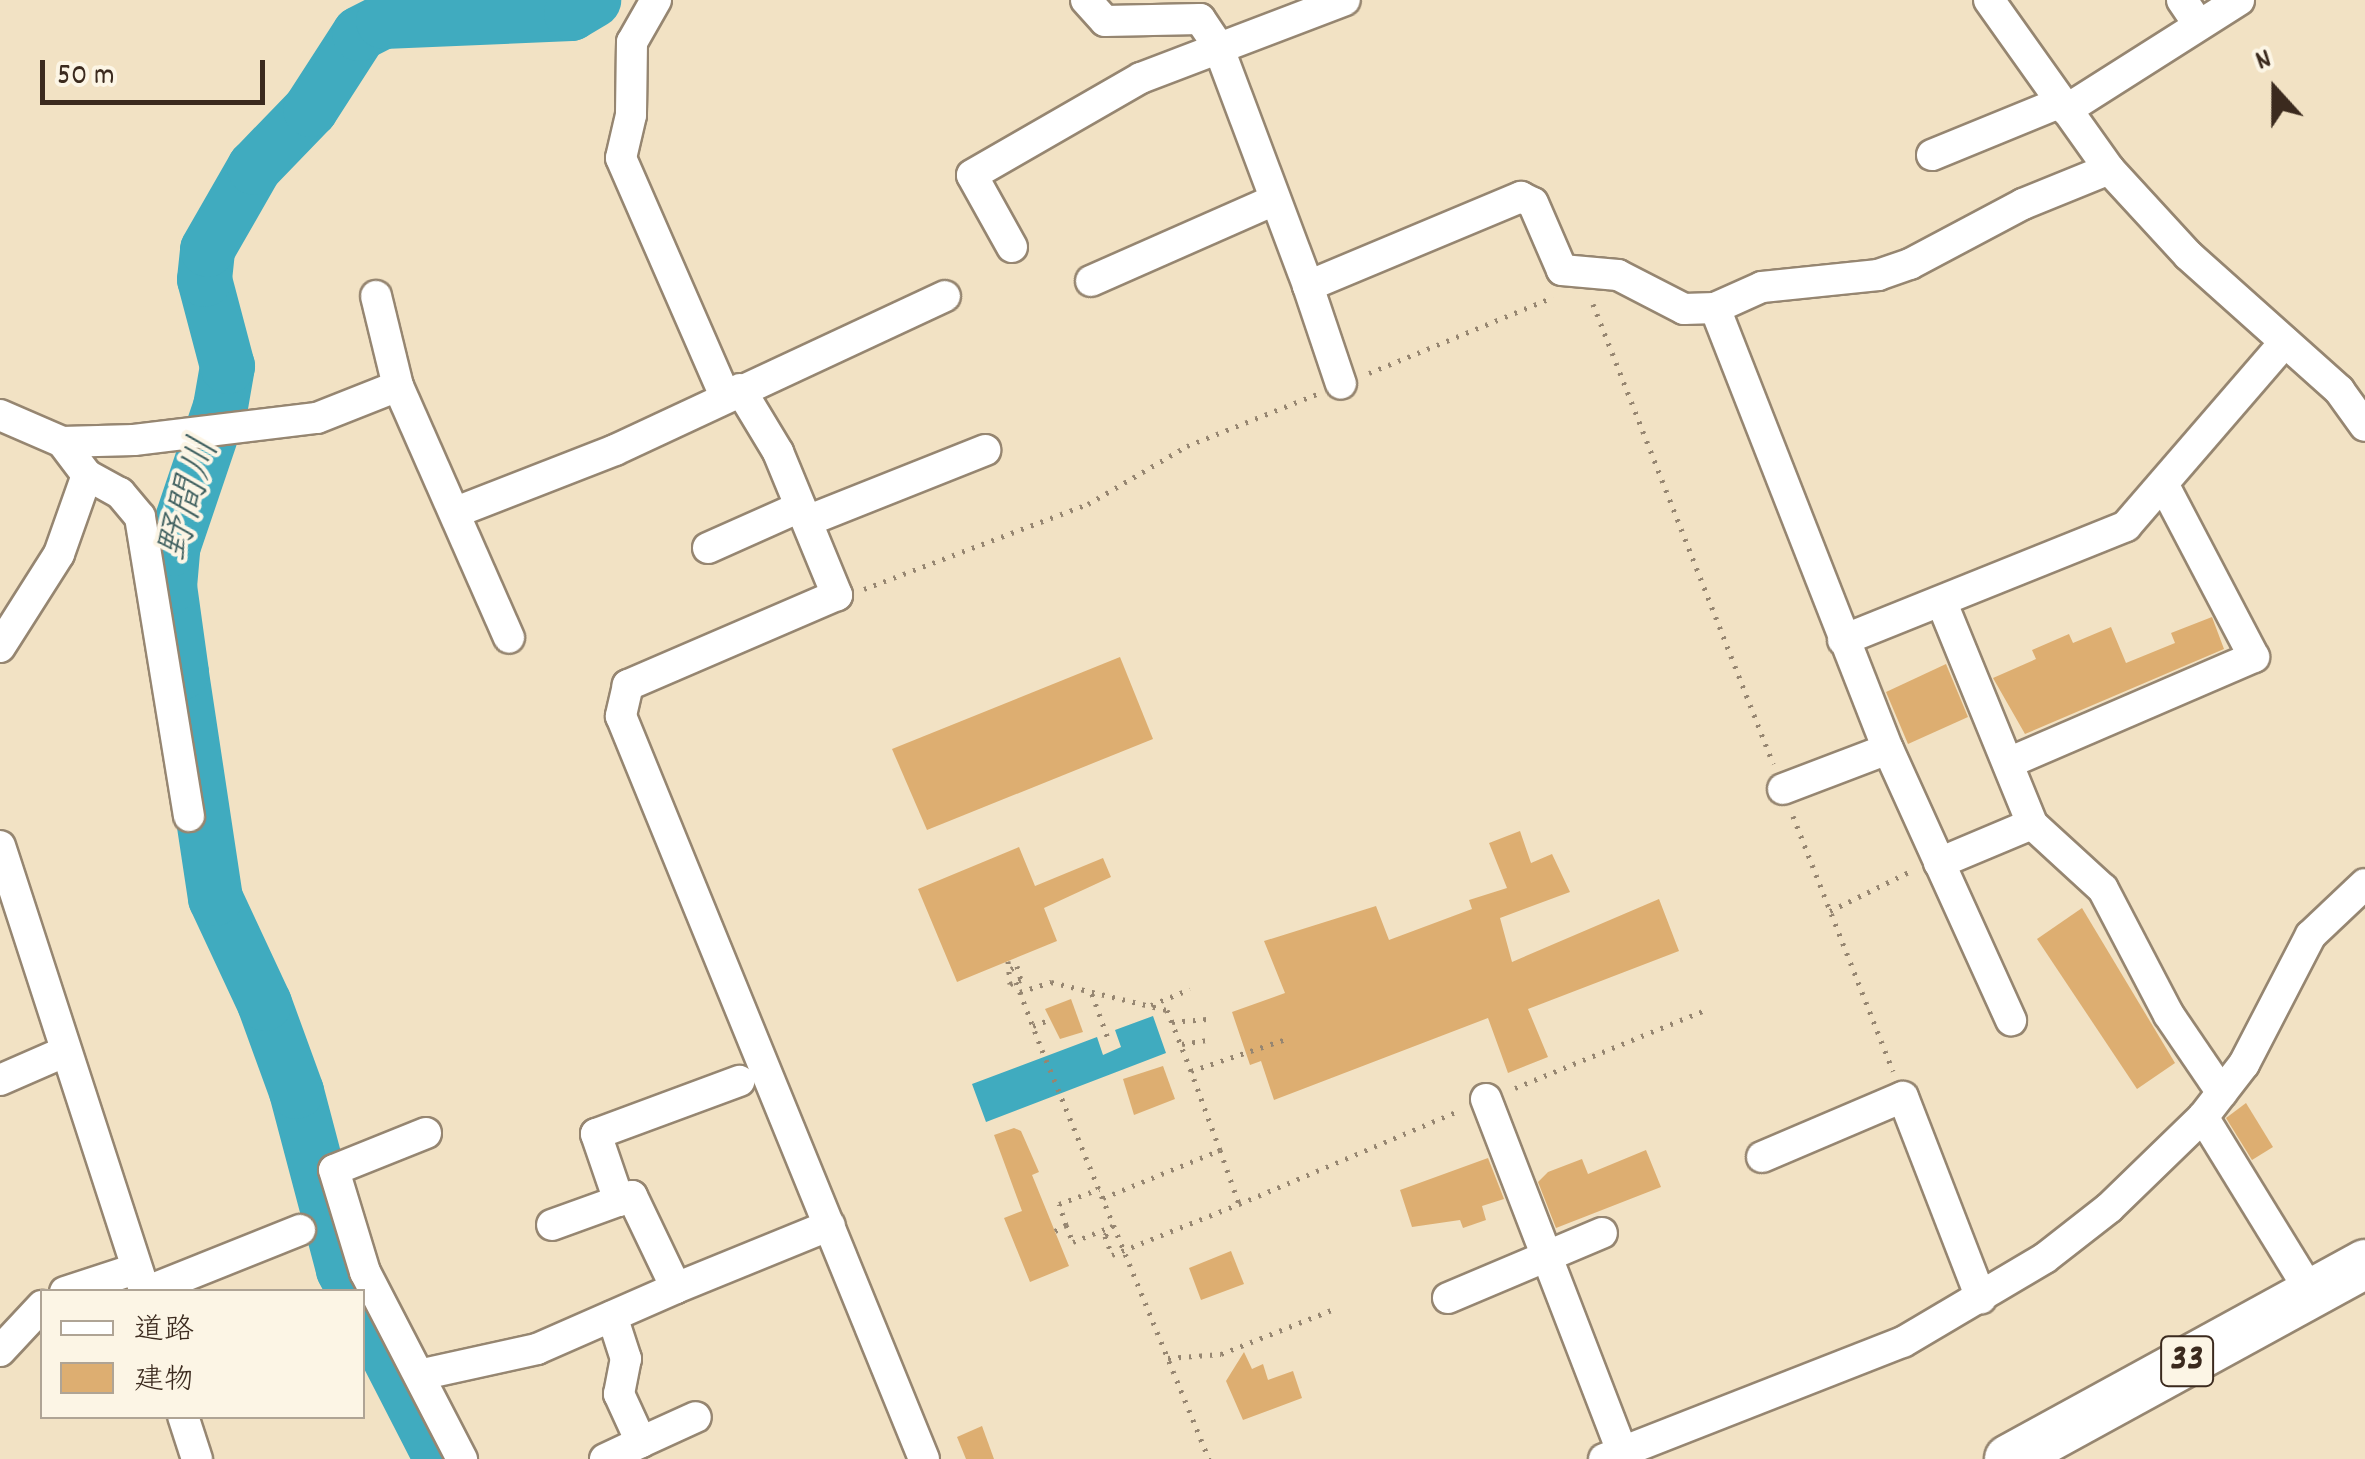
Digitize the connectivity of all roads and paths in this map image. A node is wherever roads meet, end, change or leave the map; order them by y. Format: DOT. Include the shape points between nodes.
graph roads {
  1 [pos="656,0"];
  2 [pos="1086,0"];
  3 [pos="1346,0"];
  4 [pos="1989,0"];
  5 [pos="2239,0"];
  6 [pos="2191,13"];
  7 [pos="1218,46"];
  8 [pos="2064,106"];
  9 [pos="1932,154"];
  10 [pos="2109,169"];
  11 [pos="1275,200"];
  12 [pos="1012,247"];
  13 [pos="1573,270"];
  14 [pos="1091,281"];
  15 [pos="1308,286"];
  16 [pos="376,296"];
  17 [pos="945,296"];
  18 [pos="1715,308"];
  19 [pos="2285,342"];
  20 [pos="1340,384"];
  21 [pos="398,386"];
  22 [pos="732,392"];
  23 [pos="0,416"];
  24 [pos="2365,426"];
  25 [pos="62,442"];
  26 [pos="985,450"];
  27 [pos="87,475"];
  28 [pos="2162,484"];
  29 [pos="456,512"];
  30 [pos="803,514"];
  31 [pos="708,548"];
  32 [pos="837,595"];
  33 [pos="1942,603"];
  34 [pos="509,638"];
  35 [pos="1843,640"];
  36 [pos="0,646"];
  37 [pos="1888,749"];
  38 [pos="2008,762"];
  39 [pos="1782,789"];
  40 [pos="188,816"];
  41 [pos="2032,824"];
  42 [pos="0,846"];
  43 [pos="1939,863"];
  44 [pos="2365,884"];
  45 [pos="1830,911"];
  46 [pos="1008,961"];
  47 [pos="1190,989"];
  48 [pos="1020,992"];
  49 [pos="1092,994"];
  50 [pos="1148,1006"];
  51 [pos="1705,1010"];
  52 [pos="1208,1019"];
  53 [pos="1049,1020"];
  54 [pos="2012,1020"];
  55 [pos="1172,1022"];
  56 [pos="1033,1026"];
  57 [pos="1107,1036"];
  58 [pos="1213,1039"];
  59 [pos="1286,1039"];
  60 [pos="1182,1044"];
  61 [pos="64,1052"];
  62 [pos="1191,1070"];
  63 [pos="0,1080"];
  64 [pos="739,1080"];
  65 [pos="2222,1093"];
  66 [pos="1903,1097"];
  67 [pos="1486,1100"];
  68 [pos="2203,1117"];
  69 [pos="426,1133"];
  70 [pos="1220,1150"];
  71 [pos="1762,1157"];
  72 [pos="1099,1189"];
  73 [pos="1103,1198"];
  74 [pos="619,1201"];
  75 [pos="1239,1204"];
  76 [pos="552,1225"];
  77 [pos="1066,1225"];
  78 [pos="830,1226"];
  79 [pos="1113,1226"];
  80 [pos="300,1230"];
  81 [pos="1055,1231"];
  82 [pos="1602,1233"];
  83 [pos="1124,1251"];
  84 [pos="1544,1255"];
  85 [pos="2365,1264"];
  86 [pos="141,1284"];
  87 [pos="676,1288"];
  88 [pos="94,1289"];
  89 [pos="2312,1294"];
  90 [pos="1448,1298"];
  91 [pos="1981,1298"];
  92 [pos="40,1308"];
  93 [pos="1334,1309"];
  94 [pos="612,1316"];
  95 [pos="0,1351"];
  96 [pos="1168,1358"];
  97 [pos="419,1375"];
  98 [pos="696,1417"];
  99 [pos="185,1419"];
  100 [pos="641,1442"];
  101 [pos="1613,1456"];
  102 [pos="198,1459"];
  103 [pos="462,1459"];
  104 [pos="605,1459"];
  105 [pos="924,1459"];
  106 [pos="1208,1459"];
  107 [pos="2009,1459"];
  1 -- 22 [label="street" via="632,42 621,158"];
  2 -- 7 [label="street" via="1105,21 1200,18"];
  3 -- 7 [label="street"];
  4 -- 8 [label="street"];
  5 -- 6 [label="street"];
  6 -- 8 [label="street"];
  7 -- 11 [label="street"];
  7 -- 12 [label="street" via="1141,78 972,175"];
  8 -- 9 [label="street"];
  8 -- 10 [label="street"];
  10 -- 18 [label="street" via="2023,204 1910,264 1878,275 1762,287"];
  10 -- 19 [label="street" via="2188,255"];
  11 -- 14 [label="street"];
  11 -- 15 [label="street"];
  13 -- 15 [label="street" via="1533,203 1521,197"];
  13 -- 18 [label="street" via="1618,275 1684,308"];
  13 -- 20 [label="path" via="1563,292"];
  13 -- 39 [label="path"];
  15 -- 20 [label="street"];
  16 -- 21 [label="street"];
  17 -- 22 [label="street"];
  18 -- 35 [label="street"];
  19 -- 24 [label="street" via="2339,390"];
  19 -- 28 [label="street"];
  20 -- 32 [label="path" via="1187,446 1088,504"];
  21 -- 25 [label="street" via="317,418"];
  21 -- 29 [label="street"];
  22 -- 29 [label="street" via="615,450"];
  22 -- 30 [label="street" via="778,452"];
  23 -- 25 [label="street"];
  25 -- 27 [label="street"];
  26 -- 30 [label="street"];
  27 -- 36 [label="street" via="59,554"];
  27 -- 40 [label="street" via="120,493 140,517"];
  28 -- 33 [label="street" via="2126,526"];
  28 -- 38 [label="street" via="2254,657"];
  29 -- 34 [label="street"];
  30 -- 31 [label="street"];
  30 -- 32 [label="street"];
  32 -- 78 [label="street" via="628,685 621,716"];
  33 -- 35 [label="street"];
  33 -- 38 [label="street"];
  35 -- 37 [label="street"];
  37 -- 39 [label="street"];
  37 -- 43 [label="street"];
  38 -- 41 [label="street"];
  39 -- 45 [label="path"];
  41 -- 43 [label="street"];
  41 -- 65 [label="street" via="2103,889 2169,1016"];
  42 -- 61 [label="street"];
  43 -- 45 [label="path"];
  43 -- 54 [label="street"];
  44 -- 65 [label="street" via="2311,935"];
  45 -- 66 [label="path"];
  46 -- 48 [label="path" via="1010,969 1016,966"];
  47 -- 50 [label="path"];
  48 -- 49 [label="path" via="1051,982"];
  48 -- 56 [label="path"];
  49 -- 50 [label="path"];
  49 -- 57 [label="path"];
  50 -- 55 [label="path" via="1166,1010"];
  51 -- 67 [label="path"];
  52 -- 55 [label="path"];
  53 -- 56 [label="path"];
  55 -- 60 [label="path"];
  56 -- 72 [label="path"];
  58 -- 60 [label="path"];
  59 -- 62 [label="path"];
  60 -- 62 [label="path"];
  61 -- 63 [label="street"];
  61 -- 86 [label="street"];
  62 -- 70 [label="path"];
  64 -- 74 [label="street" via="596,1134"];
  65 -- 68 [label="street"];
  66 -- 71 [label="street"];
  66 -- 91 [label="street"];
  67 -- 75 [label="path"];
  67 -- 84 [label="street"];
  68 -- 89 [label="street"];
  68 -- 91 [label="street" via="2109,1208"];
  69 -- 97 [label="street" via="334,1170 365,1272"];
  70 -- 73 [label="path"];
  70 -- 75 [label="path"];
  72 -- 73 [label="path"];
  72 -- 77 [label="path" via="1060,1204"];
  73 -- 79 [label="path"];
  74 -- 76 [label="street"];
  74 -- 87 [label="street" via="632,1196"];
  75 -- 83 [label="path"];
  77 -- 79 [label="path" via="1072,1242"];
  77 -- 81 [label="path"];
  78 -- 87 [label="street"];
  78 -- 105 [label="street"];
  79 -- 83 [label="path"];
  79 -- 83 [label="path" via="1105,1236 1112,1255"];
  80 -- 86 [label="street"];
  82 -- 84 [label="street"];
  83 -- 96 [label="path"];
  84 -- 90 [label="street"];
  84 -- 101 [label="street"];
  85 -- 89 [label="main road, 33"];
  86 -- 88 [label="street"];
  87 -- 94 [label="street"];
  89 -- 107 [label="main road, 33"];
  91 -- 101 [label="street" via="1903,1342"];
  92 -- 95 [label="street"];
  93 -- 96 [label="path" via="1221,1354"];
  94 -- 97 [label="street" via="536,1348"];
  94 -- 100 [label="street" via="626,1359 619,1394"];
  96 -- 106 [label="path"];
  97 -- 103 [label="street"];
  98 -- 100 [label="street"];
  99 -- 102 [label="street"];
  100 -- 104 [label="street"];
}
